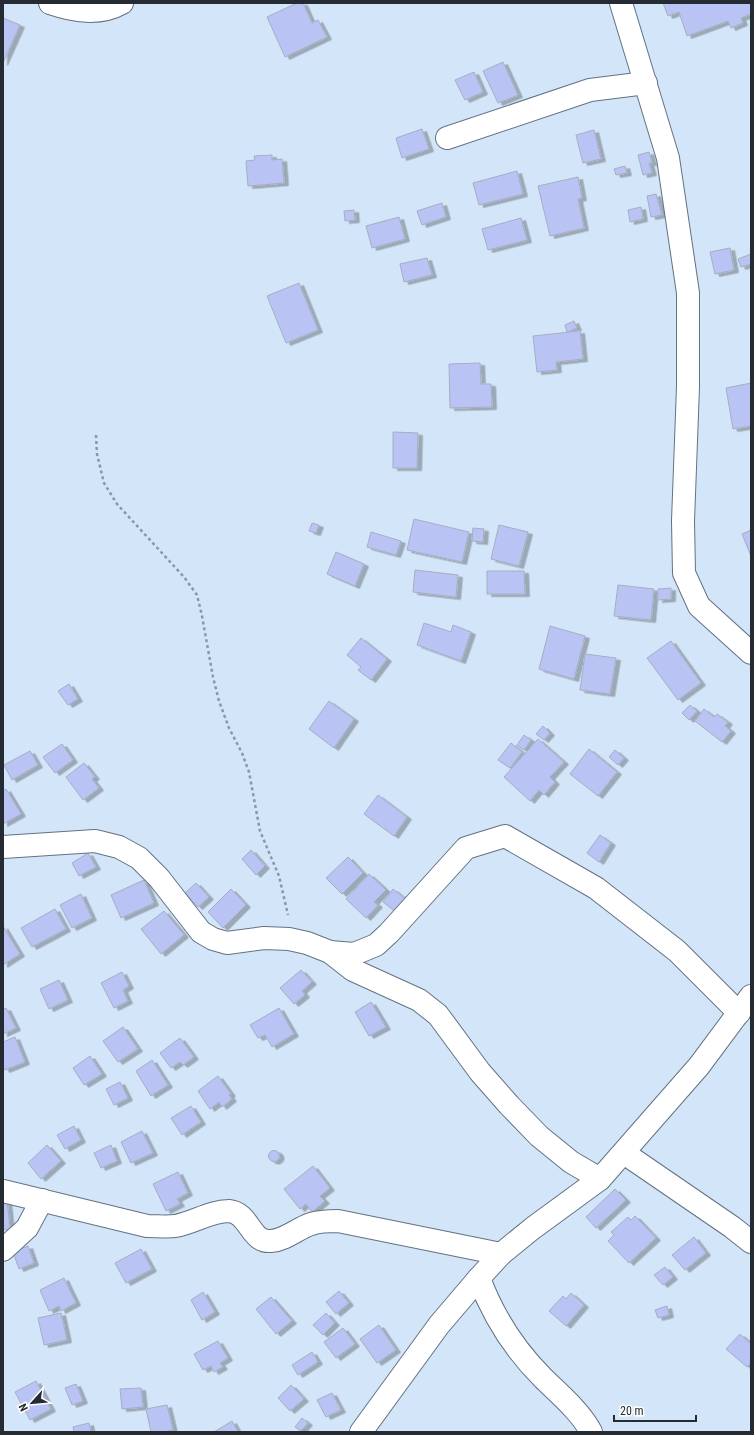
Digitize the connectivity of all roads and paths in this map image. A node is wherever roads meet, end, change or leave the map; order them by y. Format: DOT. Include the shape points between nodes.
graph roads {
  1 [pos="50,3"];
  2 [pos="122,3"];
  3 [pos="621,3"];
  4 [pos="646,83"];
  5 [pos="447,138"];
  6 [pos="96,435"];
  7 [pos="751,653"];
  8 [pos="3,847"];
  9 [pos="289,939"];
  10 [pos="330,952"];
  11 [pos="745,1005"];
  12 [pos="624,1153"];
  13 [pos="600,1180"];
  14 [pos="3,1191"];
  15 [pos="42,1200"];
  16 [pos="751,1242"];
  17 [pos="3,1250"];
  18 [pos="501,1254"];
  19 [pos="479,1278"];
  20 [pos="591,1431"];
  21 [pos="360,1432"];
  1 -- 2 [label="street" via="92,12"];
  3 -- 4 [label="street"];
  4 -- 5 [label="street" via="590,90"];
  4 -- 7 [label="street" via="668,158 688,293 684,573 699,606"];
  6 -- 9 [label="path" via="97,454 104,483 117,504 184,577 196,595 219,701 249,772 260,831 279,876 288,913"];
  8 -- 9 [label="street" via="95,841 119,847 139,858 159,878 201,932 213,939 227,943 264,938"];
  9 -- 10 [label="street" via="307,942"];
  10 -- 11 [label="street" via="354,954 376,945 390,933 466,848 505,836 596,888"];
  10 -- 13 [label="street" via="353,970 419,1000 433,1011 480,1072 538,1136 571,1162"];
  11 -- 12 [label="street" via="698,1066"];
  12 -- 13 [label="street"];
  12 -- 16 [label="street" via="732,1226"];
  13 -- 18 [label="street"];
  14 -- 15 [label="street"];
  15 -- 17 [label="street" via="27,1228"];
  15 -- 18 [label="street" via="147,1226 161,1227 176,1226 228,1211 246,1220 256,1236 264,1241 281,1239 310,1224 338,1221"];
  18 -- 19 [label="street"];
  19 -- 20 [label="street" via="502,1327 523,1356 568,1402"];
  19 -- 21 [label="street" via="440,1325"];
}
